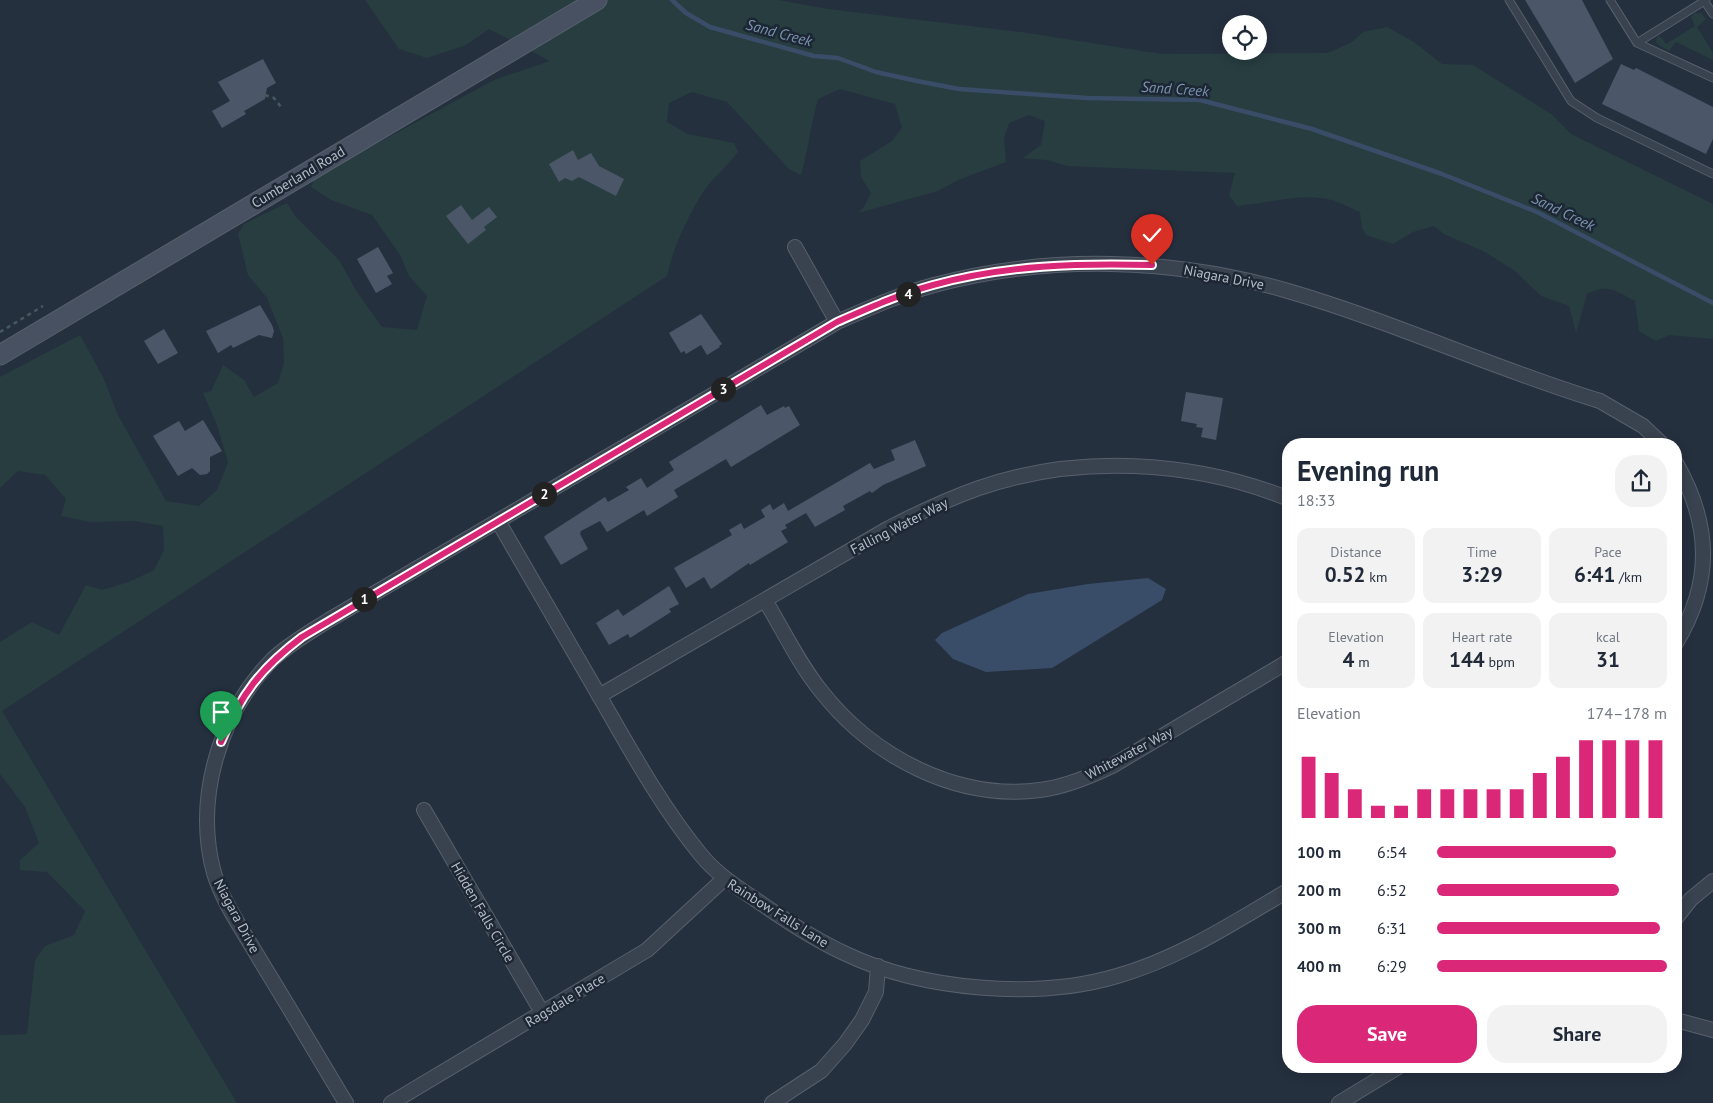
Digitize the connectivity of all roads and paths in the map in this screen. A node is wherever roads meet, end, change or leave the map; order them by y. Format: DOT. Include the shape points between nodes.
graph roads {
  1 [pos="597,0"];
  2 [pos="1508,0"];
  3 [pos="1610,0"];
  4 [pos="1705,1"];
  5 [pos="1713,14"];
  6 [pos="1637,43"];
  7 [pos="1713,78"];
  8 [pos="265,96"];
  9 [pos="281,107"];
  10 [pos="1713,174"];
  11 [pos="795,248"];
  12 [pos="43,306"];
  13 [pos="837,322"];
  14 [pos="0,332"];
  15 [pos="0,355"];
  16 [pos="1656,438"];
  17 [pos="1682,475"];
  18 [pos="1282,497"];
  19 [pos="498,520"];
  20 [pos="1708,546"];
  21 [pos="765,600"];
  22 [pos="1682,631"];
  23 [pos="1282,666"];
  24 [pos="599,696"];
  25 [pos="424,810"];
  26 [pos="724,879"];
  27 [pos="1713,880"];
  28 [pos="1282,894"];
  29 [pos="1682,910"];
  30 [pos="878,966"];
  31 [pos="543,1014"];
  32 [pos="1682,1022"];
  33 [pos="1713,1030"];
  34 [pos="1388,1073"];
  35 [pos="346,1103"];
  36 [pos="391,1103"];
  37 [pos="772,1103"];
  38 [pos="1339,1103"];
  1 -- 15 [label="main road, Cumberland Road"];
  2 -- 10 [label="lane" via="1571,101 1597,118"];
  3 -- 6 [label="lane"];
  4 -- 5 [label="lane"];
  4 -- 6 [label="lane"];
  6 -- 7 [label="lane"];
  8 -- 9 [label="path" via="274,98"];
  11 -- 13 [label="street"];
  12 -- 14 [label="path"];
  13 -- 16 [label="street, Niagara Drive" via="925,288 975,276 1084,264 1152,265 1206,272 1289,291 1600,401 1643,426"];
  13 -- 19 [label="street, Niagara Drive"];
  17 -- 20 [label="street" via="1693,496"];
  18 -- 21 [label="street, Falling Water Way" via="1238,482 1150,467 1098,466 1043,472 980,487 933,505"];
  19 -- 24 [label="street, Rainbow Falls Lane"];
  19 -- 35 [label="street, Niagara Drive" via="328,620 274,658 248,688 228,724 214,766 207,806 207,838 215,874 232,912"];
  20 -- 22 [label="street" via="1699,592"];
  21 -- 23 [label="street, Whitewater Way" via="820,690 849,723 883,750 922,771 966,786 1011,792 1040,790 1098,773"];
  21 -- 24 [label="street, Falling Water Way"];
  24 -- 26 [label="street, Rainbow Falls Lane" via="668,810 701,856"];
  25 -- 31 [label="street, Hidden Falls Circle"];
  26 -- 30 [label="street, Rainbow Falls Lane" via="795,926 848,955"];
  26 -- 31 [label="street, Ragsdale Place" via="647,950"];
  27 -- 29 [label="street"];
  28 -- 30 [label="street, Rainbow Falls Lane" via="1208,939 1167,958 1077,986 1024,990 969,986 910,976"];
  30 -- 37 [label="street" via="876,992 845,1044 822,1071"];
  31 -- 36 [label="street, Ragsdale Place"];
  32 -- 33 [label="street"];
  34 -- 38 [label="street"];
}
